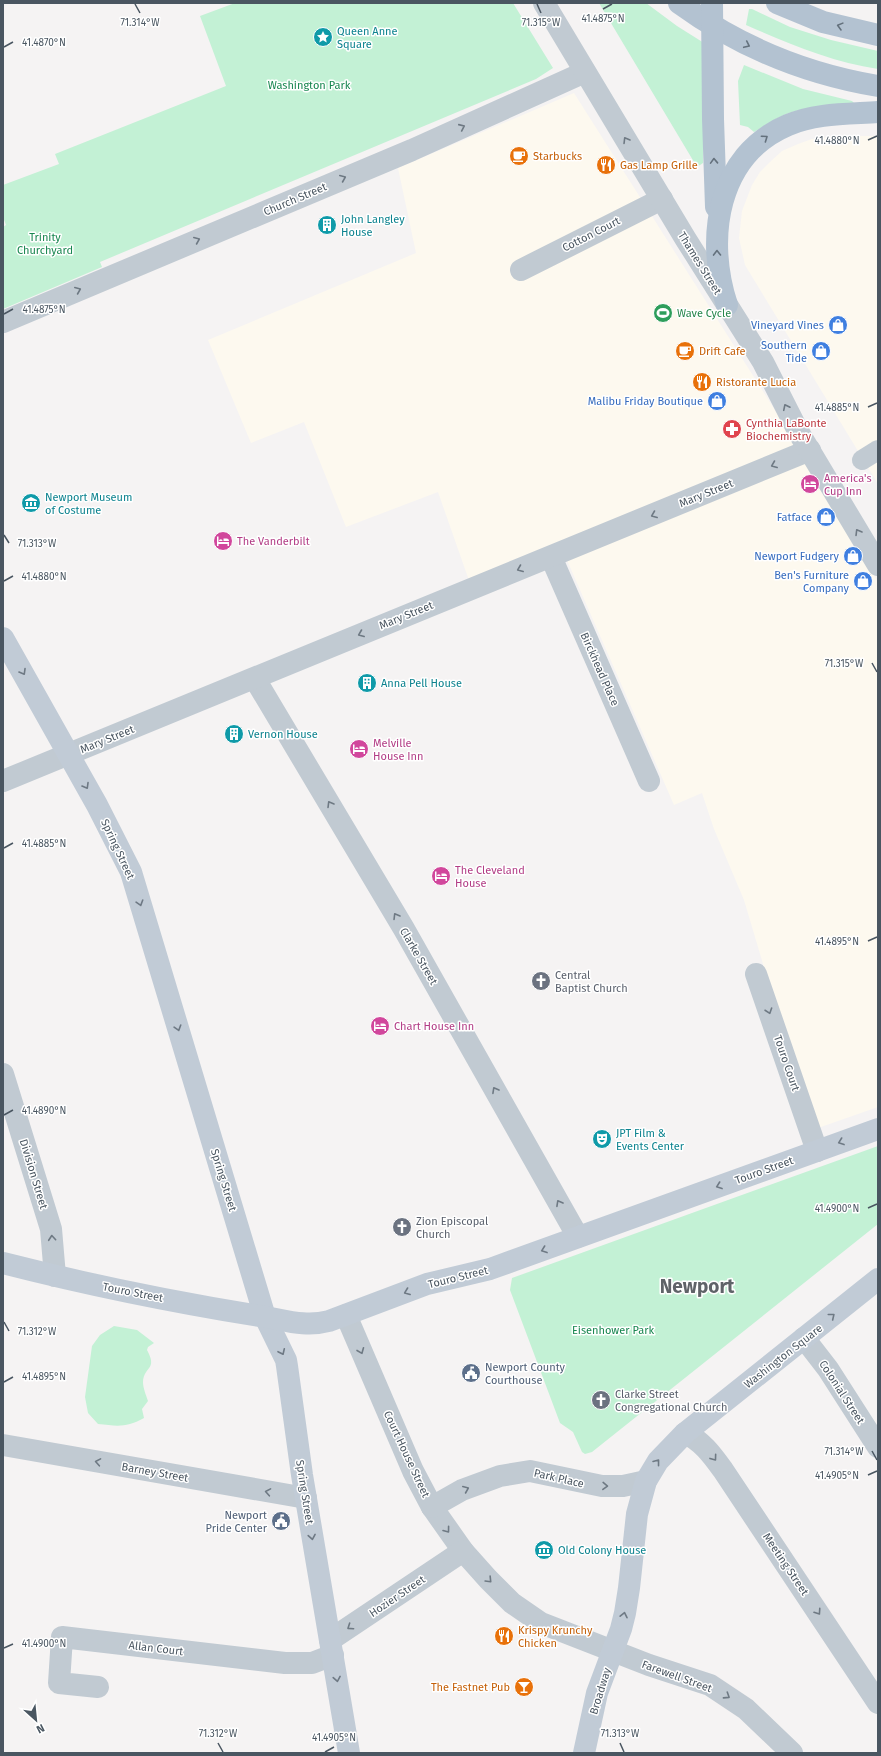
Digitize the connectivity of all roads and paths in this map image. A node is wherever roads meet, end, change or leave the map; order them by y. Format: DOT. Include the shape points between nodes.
graph roads {
  1 [pos="544,3"];
  2 [pos="679,3"];
  3 [pos="712,3"];
  4 [pos="777,3"];
  5 [pos="713,27"];
  6 [pos="878,35"];
  7 [pos="585,72"];
  8 [pos="878,86"];
  9 [pos="878,112"];
  10 [pos="662,198"];
  11 [pos="716,228"];
  12 [pos="521,270"];
  13 [pos="727,305"];
  14 [pos="3,322"];
  15 [pos="810,450"];
  16 [pos="551,557"];
  17 [pos="878,565"];
  18 [pos="3,638"];
  19 [pos="255,678"];
  20 [pos="68,754"];
  21 [pos="3,781"];
  22 [pos="649,781"];
  23 [pos="756,974"];
  24 [pos="3,1074"];
  25 [pos="878,1129"];
  26 [pos="817,1151"];
  27 [pos="578,1237"];
  28 [pos="3,1263"];
  29 [pos="55,1276"];
  30 [pos="878,1279"];
  31 [pos="346,1315"];
  32 [pos="266,1317"];
  33 [pos="804,1338"];
  34 [pos="685,1433"];
  35 [pos="3,1445"];
  36 [pos="878,1447"];
  37 [pos="646,1480"];
  38 [pos="306,1498"];
  39 [pos="432,1507"];
  40 [pos="463,1551"];
  41 [pos="331,1648"];
  42 [pos="613,1652"];
  43 [pos="98,1687"];
  44 [pos="878,1703"];
  45 [pos="349,1753"];
  46 [pos="584,1753"];
  47 [pos="792,1753"];
  1 -- 7 [label="street, Thames Street"];
  2 -- 5 [label="main road"];
  3 -- 5 [label="main road"];
  6 -- 4 [label="main road, one-way" via="822,22"];
  5 -- 8 [label="main road, one-way" via="778,58 853,82"];
  11 -- 5 [label="main road, one-way"];
  10 -- 7 [label="street, Thames Street, one-way"];
  14 -- 7 [label="street, Church Street, one-way" via="412,150"];
  11 -- 9 [label="main road, one-way" via="722,199 735,172 744,158 764,139 788,125 808,119"];
  10 -- 12 [label="street, Cotton Court"];
  10 -- 13 [label="street, Thames Street"];
  13 -- 11 [label="main road, one-way" via="719,273"];
  15 -- 13 [label="street, Thames Street, one-way" via="772,378"];
  15 -- 16 [label="street, Mary Street, one-way"];
  17 -- 15 [label="street, Thames Street, one-way"];
  16 -- 19 [label="street, Mary Street, one-way"];
  16 -- 22 [label="street, Birckhead Place"];
  18 -- 20 [label="main road, Spring Street, one-way"];
  19 -- 20 [label="street, Mary Street"];
  27 -- 19 [label="street, Clarke Street, one-way" via="404,929"];
  20 -- 21 [label="street, Mary Street"];
  20 -- 32 [label="main road, Spring Street, one-way" via="131,872"];
  23 -- 26 [label="street, Touro Court, one-way"];
  29 -- 24 [label="street, Division Street, one-way" via="51,1229"];
  25 -- 26 [label="main road, Touro Street, one-way"];
  26 -- 27 [label="main road, Touro Street, one-way"];
  27 -- 31 [label="main road, Touro Street, one-way" via="481,1272 428,1284"];
  28 -- 29 [label="main road, Touro Street"];
  29 -- 32 [label="main road, Touro Street"];
  33 -- 30 [label="main road, Washington Square, one-way"];
  31 -- 32 [label="main road, Touro Street" via="312,1325"];
  31 -- 39 [label="street, Court House Street, one-way" via="413,1471"];
  32 -- 38 [label="main road, Spring Street, one-way" via="286,1360"];
  33 -- 34 [label="main road, Washington Square"];
  33 -- 36 [label="street, Colonial Street" via="828,1369"];
  37 -- 34 [label="main road, Washington Square, one-way" via="658,1461"];
  34 -- 44 [label="street, Meeting Street, one-way" via="709,1450"];
  38 -- 35 [label="street, Barney Street, one-way"];
  39 -- 37 [label="street, Park Place, one-way" via="462,1490 500,1476 530,1470 602,1486 629,1485"];
  42 -- 37 [label="main road, Washington Square, one-way" via="625,1613 637,1514"];
  38 -- 41 [label="main road, Spring Street, one-way"];
  39 -- 40 [label="street, Court House Street, one-way"];
  40 -- 41 [label="street, Hozier Street, one-way"];
  40 -- 42 [label="street, Court House Street, one-way" via="512,1603 541,1623"];
  41 -- 43 [label="street, Allan Court" via="312,1663 285,1663 62,1638 59,1683"];
  41 -- 45 [label="main road, Spring Street, one-way"];
  42 -- 46 [label="main road, Broadway" via="597,1693"];
  42 -- 47 [label="street, Farewell Street, one-way" via="710,1685 746,1709"];
}
